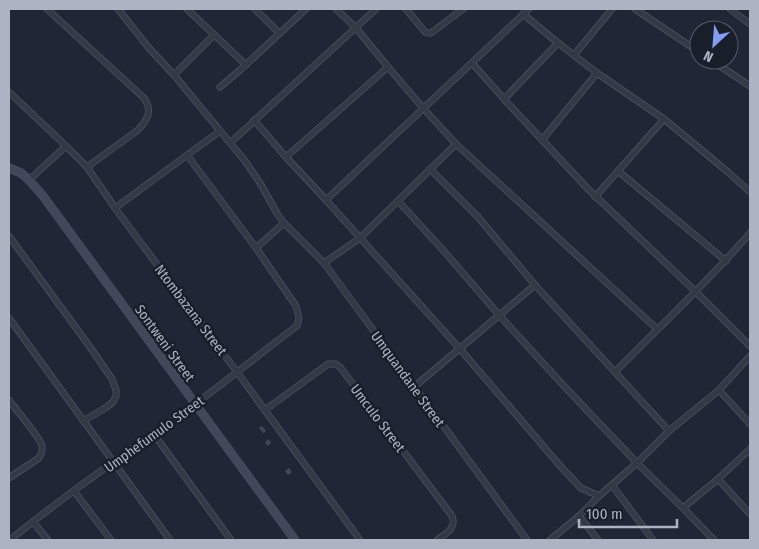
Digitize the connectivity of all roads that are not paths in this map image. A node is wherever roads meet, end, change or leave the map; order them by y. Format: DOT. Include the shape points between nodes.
graph roads {
  1 [pos="47,9"];
  2 [pos="118,9"];
  3 [pos="187,9"];
  4 [pos="255,9"];
  5 [pos="306,9"];
  6 [pos="336,9"];
  7 [pos="376,9"];
  8 [pos="406,9"];
  9 [pos="463,9"];
  10 [pos="529,9"];
  11 [pos="612,9"];
  12 [pos="635,9"];
  13 [pos="730,9"];
  14 [pos="523,14"];
  15 [pos="750,24"];
  16 [pos="356,28"];
  17 [pos="279,33"];
  18 [pos="214,35"];
  19 [pos="558,43"];
  20 [pos="689,45"];
  21 [pos="574,55"];
  22 [pos="472,63"];
  23 [pos="246,65"];
  24 [pos="388,67"];
  25 [pos="726,70"];
  26 [pos="597,73"];
  27 [pos="174,75"];
  28 [pos="750,86"];
  29 [pos="220,87"];
  30 [pos="9,92"];
  31 [pos="504,99"];
  32 [pos="423,108"];
  33 [pos="664,119"];
  34 [pos="254,120"];
  35 [pos="220,131"];
  36 [pos="542,140"];
  37 [pos="230,143"];
  38 [pos="456,144"];
  39 [pos="66,146"];
  40 [pos="188,155"];
  41 [pos="286,157"];
  42 [pos="87,167"];
  43 [pos="9,168"];
  44 [pos="430,169"];
  45 [pos="618,171"];
  46 [pos="29,180"];
  47 [pos="750,192"];
  48 [pos="595,196"];
  49 [pos="326,200"];
  50 [pos="398,201"];
  51 [pos="115,208"];
  52 [pos="284,223"];
  53 [pos="750,233"];
  54 [pos="9,236"];
  55 [pos="360,238"];
  56 [pos="256,248"];
  57 [pos="726,261"];
  58 [pos="324,263"];
  59 [pos="535,285"];
  60 [pos="696,292"];
  61 [pos="499,315"];
  62 [pos="9,318"];
  63 [pos="657,329"];
  64 [pos="750,346"];
  65 [pos="460,349"];
  66 [pos="750,356"];
  67 [pos="237,372"];
  68 [pos="615,372"];
  69 [pos="414,387"];
  70 [pos="719,390"];
  71 [pos="9,400"];
  72 [pos="195,404"];
  73 [pos="265,410"];
  74 [pos="83,421"];
  75 [pos="750,424"];
  76 [pos="669,431"];
  77 [pos="152,433"];
  78 [pos="750,449"];
  79 [pos="114,463"];
  80 [pos="637,463"];
  81 [pos="9,478"];
  82 [pos="718,479"];
  83 [pos="612,485"];
  84 [pos="74,491"];
  85 [pos="599,496"];
  86 [pos="683,508"];
  87 [pos="750,514"];
  88 [pos="579,516"];
  89 [pos="33,522"];
  90 [pos="10,540"];
  91 [pos="48,540"];
  92 [pos="111,540"];
  93 [pos="170,540"];
  94 [pos="231,540"];
  95 [pos="295,540"];
  96 [pos="360,540"];
  97 [pos="437,540"];
  98 [pos="527,540"];
  99 [pos="550,540"];
  100 [pos="598,540"];
  101 [pos="653,540"];
  102 [pos="714,540"];
  1 -- 42 [label="street" via="149,105 147,118 138,130"];
  2 -- 27 [label="street, Umquandane Street"];
  3 -- 18 [label="street"];
  4 -- 17 [label="street"];
  5 -- 17 [label="street"];
  6 -- 16 [label="street"];
  7 -- 16 [label="street"];
  8 -- 9 [label="street" via="428,33"];
  10 -- 14 [label="street"];
  11 -- 21 [label="street"];
  12 -- 20 [label="street"];
  13 -- 15 [label="street"];
  14 -- 19 [label="street"];
  14 -- 22 [label="street"];
  16 -- 24 [label="street"];
  16 -- 34 [label="street"];
  17 -- 23 [label="street"];
  18 -- 23 [label="street"];
  18 -- 27 [label="street"];
  19 -- 21 [label="street"];
  19 -- 31 [label="street"];
  21 -- 26 [label="street"];
  22 -- 31 [label="street"];
  22 -- 32 [label="street"];
  23 -- 29 [label="street"];
  24 -- 32 [label="street"];
  24 -- 41 [label="street"];
  25 -- 28 [label="street"];
  26 -- 33 [label="street"];
  26 -- 36 [label="street"];
  27 -- 35 [label="street, Umquandane Street"];
  30 -- 39 [label="street, Ntombazana Street"];
  31 -- 36 [label="street"];
  32 -- 38 [label="street"];
  32 -- 49 [label="street"];
  33 -- 45 [label="street"];
  33 -- 47 [label="street"];
  34 -- 37 [label="street"];
  34 -- 41 [label="street"];
  35 -- 37 [label="street, Umquandane Street"];
  35 -- 40 [label="street"];
  36 -- 48 [label="street"];
  37 -- 52 [label="street, Umquandane Street" via="253,172"];
  38 -- 44 [label="street"];
  38 -- 63 [label="street"];
  39 -- 42 [label="street, Ntombazana Street"];
  39 -- 46 [label="street"];
  40 -- 51 [label="street"];
  40 -- 56 [label="street"];
  41 -- 49 [label="street"];
  42 -- 51 [label="street, Ntombazana Street"];
  43 -- 46 [label="street, Sontweni Street"];
  44 -- 50 [label="street"];
  44 -- 59 [label="street" via="478,217"];
  45 -- 48 [label="street"];
  45 -- 57 [label="street"];
  46 -- 72 [label="street, Sontweni Street"];
  48 -- 60 [label="street"];
  49 -- 55 [label="street"];
  50 -- 55 [label="street"];
  50 -- 61 [label="street"];
  51 -- 67 [label="street, Ntombazana Street"];
  52 -- 56 [label="street"];
  52 -- 58 [label="street, Umquandane Street"];
  53 -- 57 [label="street"];
  54 -- 74 [label="street" via="112,379 116,390 113,402"];
  55 -- 58 [label="street"];
  55 -- 65 [label="street"];
  56 -- 67 [label="street, Umphefumulo Street" via="296,306 299,318 297,326"];
  57 -- 60 [label="street"];
  58 -- 69 [label="street, Umquandane Street"];
  59 -- 61 [label="street"];
  59 -- 68 [label="street"];
  60 -- 63 [label="street"];
  60 -- 64 [label="street"];
  61 -- 65 [label="street"];
  61 -- 80 [label="street"];
  62 -- 74 [label="street"];
  63 -- 68 [label="street"];
  65 -- 69 [label="street"];
  65 -- 85 [label="street" via="576,483"];
  66 -- 70 [label="street"];
  67 -- 72 [label="street, Umphefumulo Street"];
  67 -- 73 [label="street, Ntombazana Street"];
  68 -- 76 [label="street"];
  69 -- 98 [label="street, Umquandane Street"];
  70 -- 75 [label="street"];
  70 -- 76 [label="street"];
  71 -- 81 [label="street" via="43,449 39,458"];
  72 -- 77 [label="street, Umphefumulo Street"];
  72 -- 95 [label="street, Sontweni Street"];
  73 -- 96 [label="street, Ntombazana Street"];
  73 -- 97 [label="street, Umculo Street" via="328,364 340,367 452,516 451,530"];
  74 -- 79 [label="street"];
  76 -- 80 [label="street"];
  77 -- 79 [label="street, Umphefumulo Street"];
  77 -- 94 [label="street"];
  78 -- 82 [label="street"];
  79 -- 84 [label="street, Umphefumulo Street"];
  79 -- 93 [label="street"];
  80 -- 83 [label="street"];
  80 -- 86 [label="street"];
  82 -- 86 [label="street"];
  82 -- 87 [label="street"];
  83 -- 85 [label="street"];
  83 -- 101 [label="street"];
  84 -- 89 [label="street, Umphefumulo Street"];
  84 -- 92 [label="street"];
  85 -- 88 [label="street"];
  86 -- 102 [label="street"];
  88 -- 99 [label="street"];
  88 -- 100 [label="street"];
  89 -- 90 [label="street, Umphefumulo Street"];
  89 -- 91 [label="street"];
}
